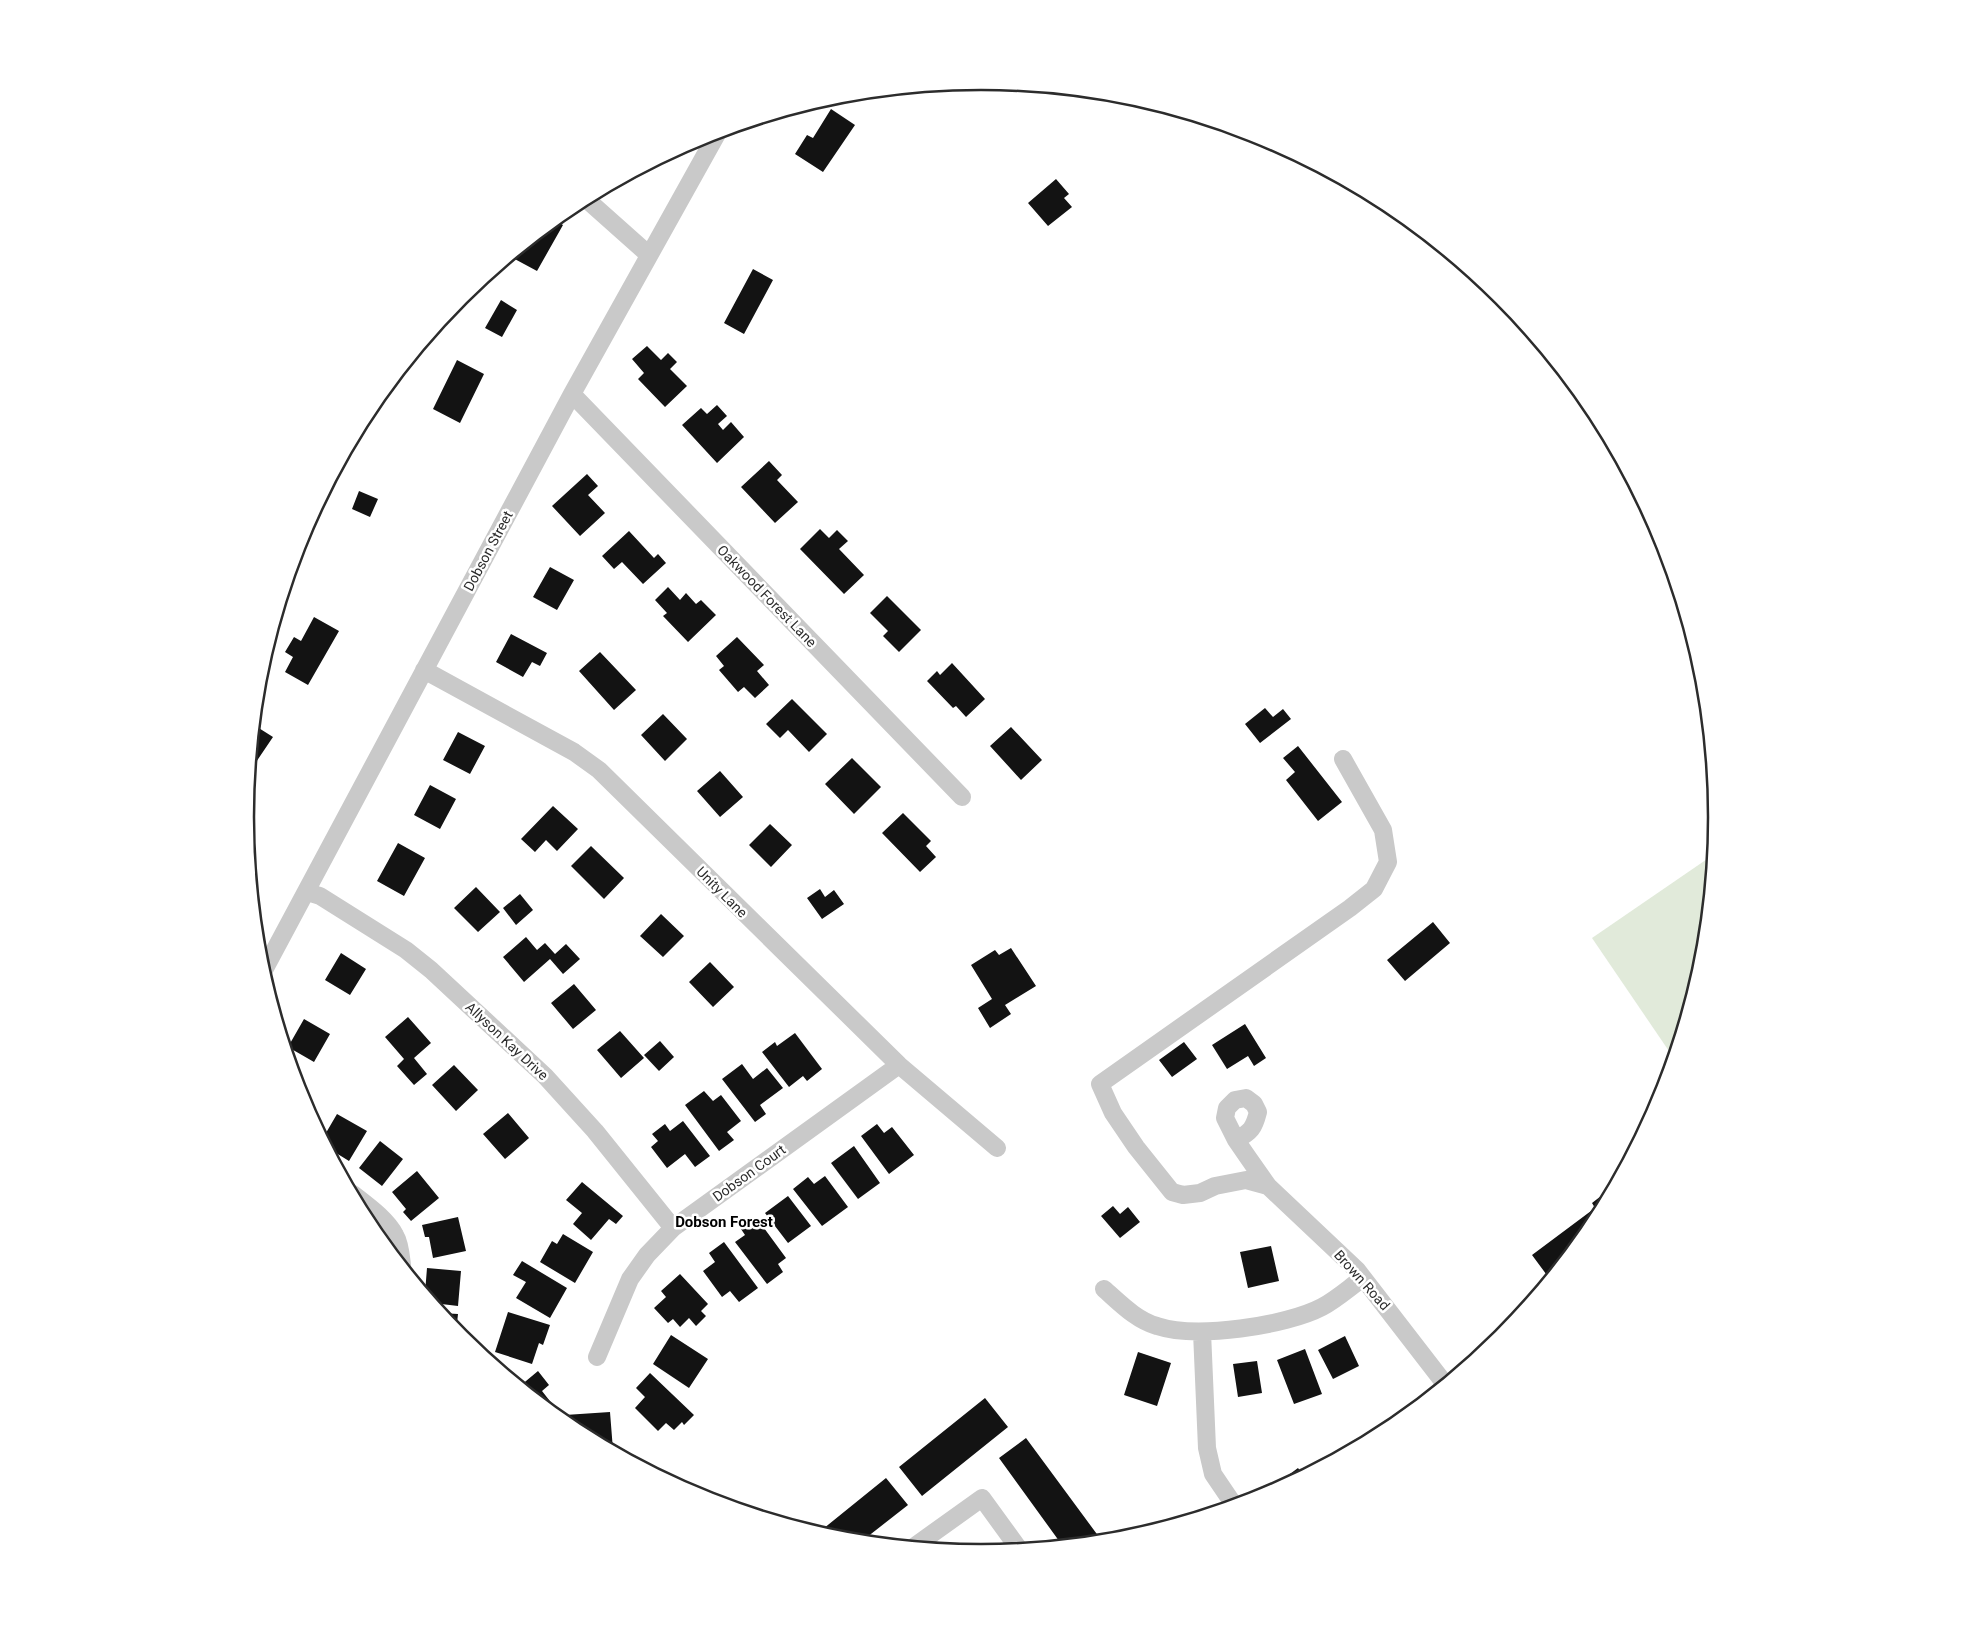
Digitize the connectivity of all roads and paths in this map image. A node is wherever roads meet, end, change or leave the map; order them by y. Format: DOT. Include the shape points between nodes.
graph roads {
  1 [pos="713,141"];
  2 [pos="591,204"];
  3 [pos="649,255"];
  4 [pos="572,394"];
  5 [pos="424,670"];
  6 [pos="1343,758"];
  7 [pos="962,797"];
  8 [pos="307,892"];
  9 [pos="269,962"];
  10 [pos="899,1065"];
  11 [pos="1236,1140"];
  12 [pos="998,1148"];
  13 [pos="1268,1186"];
  14 [pos="368,1206"];
  15 [pos="673,1228"];
  16 [pos="400,1255"];
  17 [pos="1363,1278"];
  18 [pos="1104,1289"];
  19 [pos="1202,1332"];
  20 [pos="597,1357"];
  21 [pos="1441,1379"];
  22 [pos="1230,1499"];
  23 [pos="922,1541"];
  24 [pos="1014,1543"];
  1 -- 3 [label="street, Dobson Street"];
  2 -- 3 [label="street"];
  3 -- 4 [label="street, Dobson Street"];
  4 -- 5 [label="street, Dobson Street"];
  4 -- 7 [label="street, Oakwood Forest Lane"];
  5 -- 8 [label="street, Dobson Street"];
  5 -- 10 [label="street, Unity Lane" via="574,752 599,770"];
  6 -- 13 [label="street" via="1383,830 1388,862 1374,889 1100,1084 1114,1113 1172,1192 1183,1195 1200,1193 1215,1186 1246,1180"];
  8 -- 9 [label="street, Dobson Street"];
  8 -- 15 [label="street, Allyson Kay Drive" via="320,896 406,950 431,970 545,1076 595,1131"];
  10 -- 12 [label="street, Unity Lane"];
  10 -- 15 [label="street, Dobson Court"];
  11 -- 13 [label="street, Brown Road"];
  13 -- 17 [label="street, Brown Road"];
  14 -- 16 [label="street" via="395,1233"];
  15 -- 20 [label="street, Dobson Court" via="647,1254 630,1279"];
  17 -- 19 [label="street" via="1306,1314 1270,1324"];
  17 -- 21 [label="street, Brown Road"];
  18 -- 19 [label="street" via="1130,1313 1156,1326"];
  19 -- 22 [label="street" via="1207,1448 1213,1474"];
  23 -- 24 [label="street" via="982,1498"];
}
